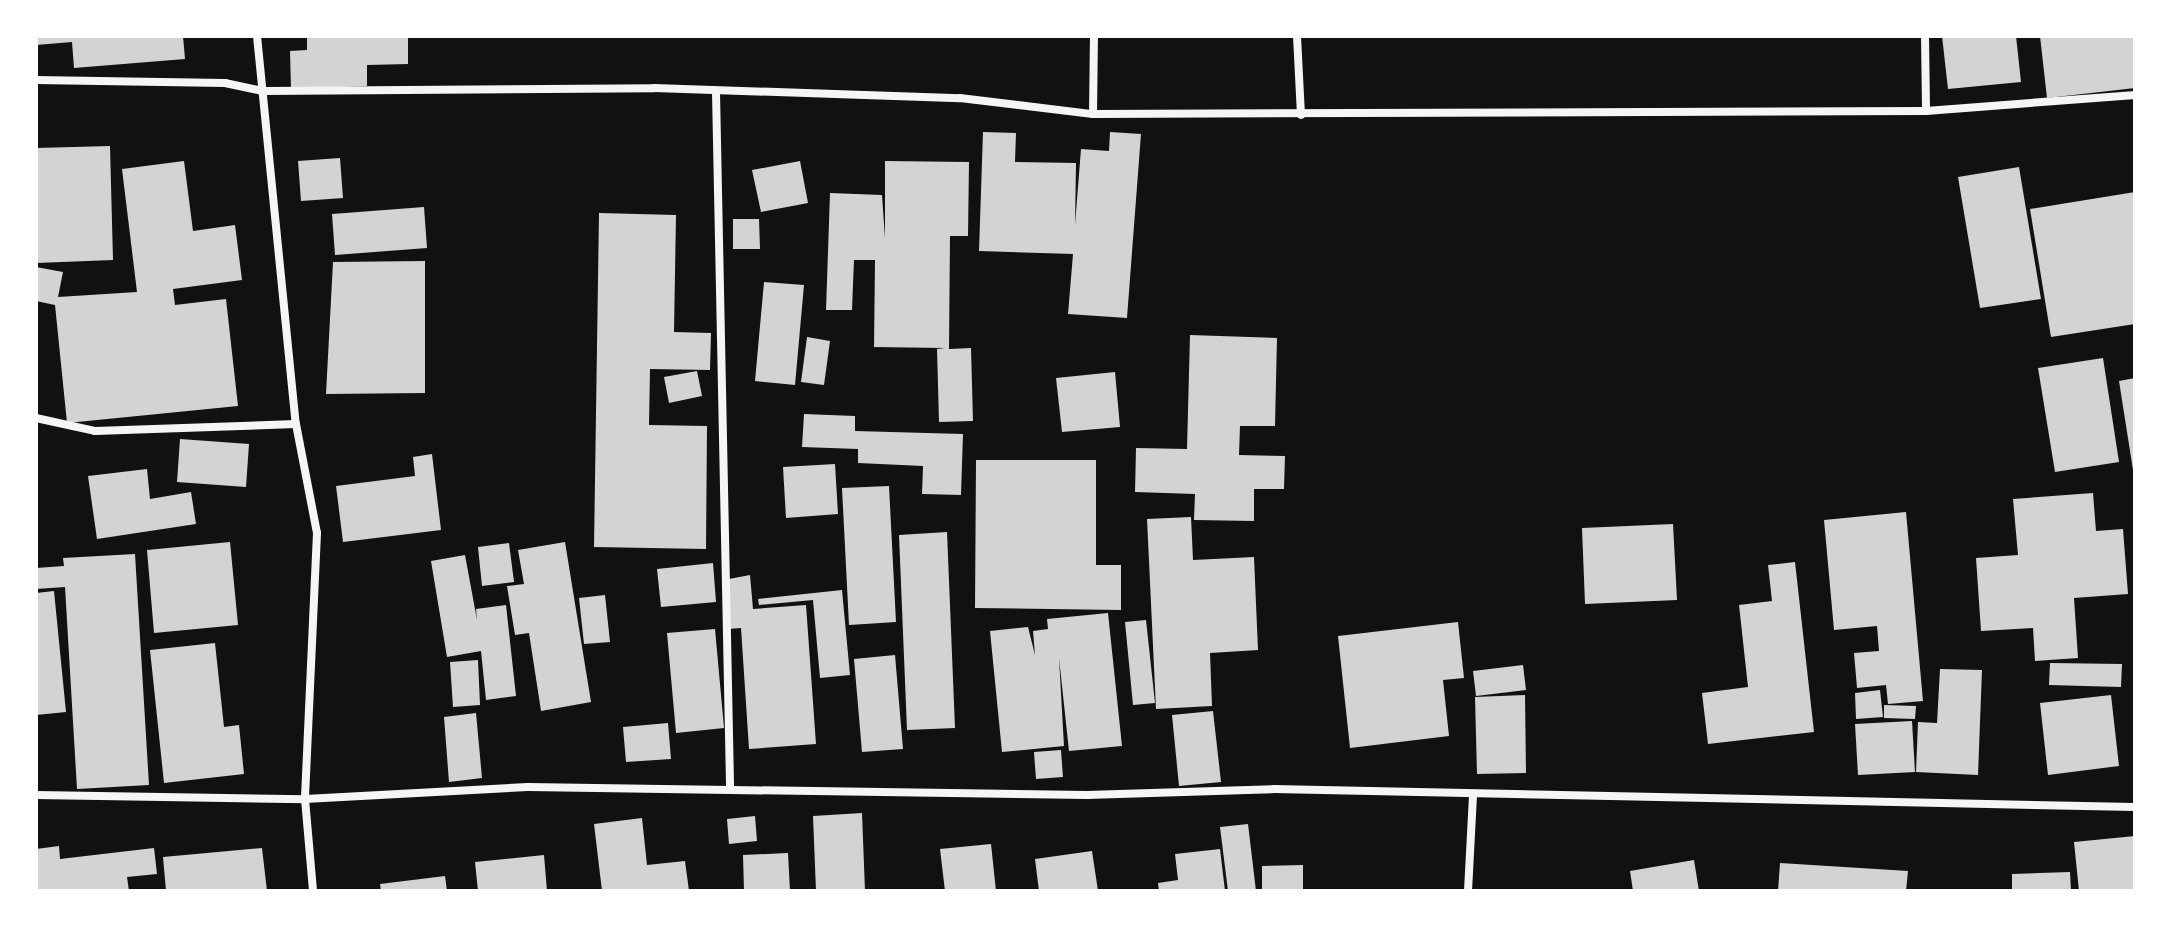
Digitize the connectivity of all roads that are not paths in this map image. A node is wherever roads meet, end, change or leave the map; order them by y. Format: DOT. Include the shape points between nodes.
graph roads {
  1 [pos="257,36"];
  2 [pos="1094,36"];
  3 [pos="1297,36"];
  4 [pos="1925,36"];
  5 [pos="36,80"];
  6 [pos="264,91"];
  7 [pos="716,92"];
  8 [pos="2135,95"];
  9 [pos="1926,111"];
  10 [pos="1093,114"];
  11 [pos="1301,115"];
  12 [pos="36,418"];
  13 [pos="296,424"];
  14 [pos="730,786"];
  15 [pos="36,795"];
  16 [pos="1473,797"];
  17 [pos="305,799"];
  18 [pos="2135,807"];
  19 [pos="313,891"];
  20 [pos="1468,891"];
  1 -- 6 [label="street"];
  2 -- 10 [label="street"];
  3 -- 11 [label="street"];
  4 -- 9 [label="street"];
  5 -- 6 [label="street" via="225,83"];
  6 -- 7 [label="street"];
  6 -- 13 [label="street"];
  7 -- 10 [label="street" via="960,98"];
  7 -- 14 [label="street"];
  8 -- 9 [label="street"];
  9 -- 11 [label="street"];
  10 -- 11 [label="street"];
  12 -- 13 [label="street" via="95,431"];
  13 -- 17 [label="street" via="317,533"];
  14 -- 16 [label="street" via="1087,795 1274,789"];
  14 -- 17 [label="street"];
  15 -- 17 [label="street"];
  16 -- 18 [label="street"];
  16 -- 20 [label="street"];
  17 -- 19 [label="street"];
}
